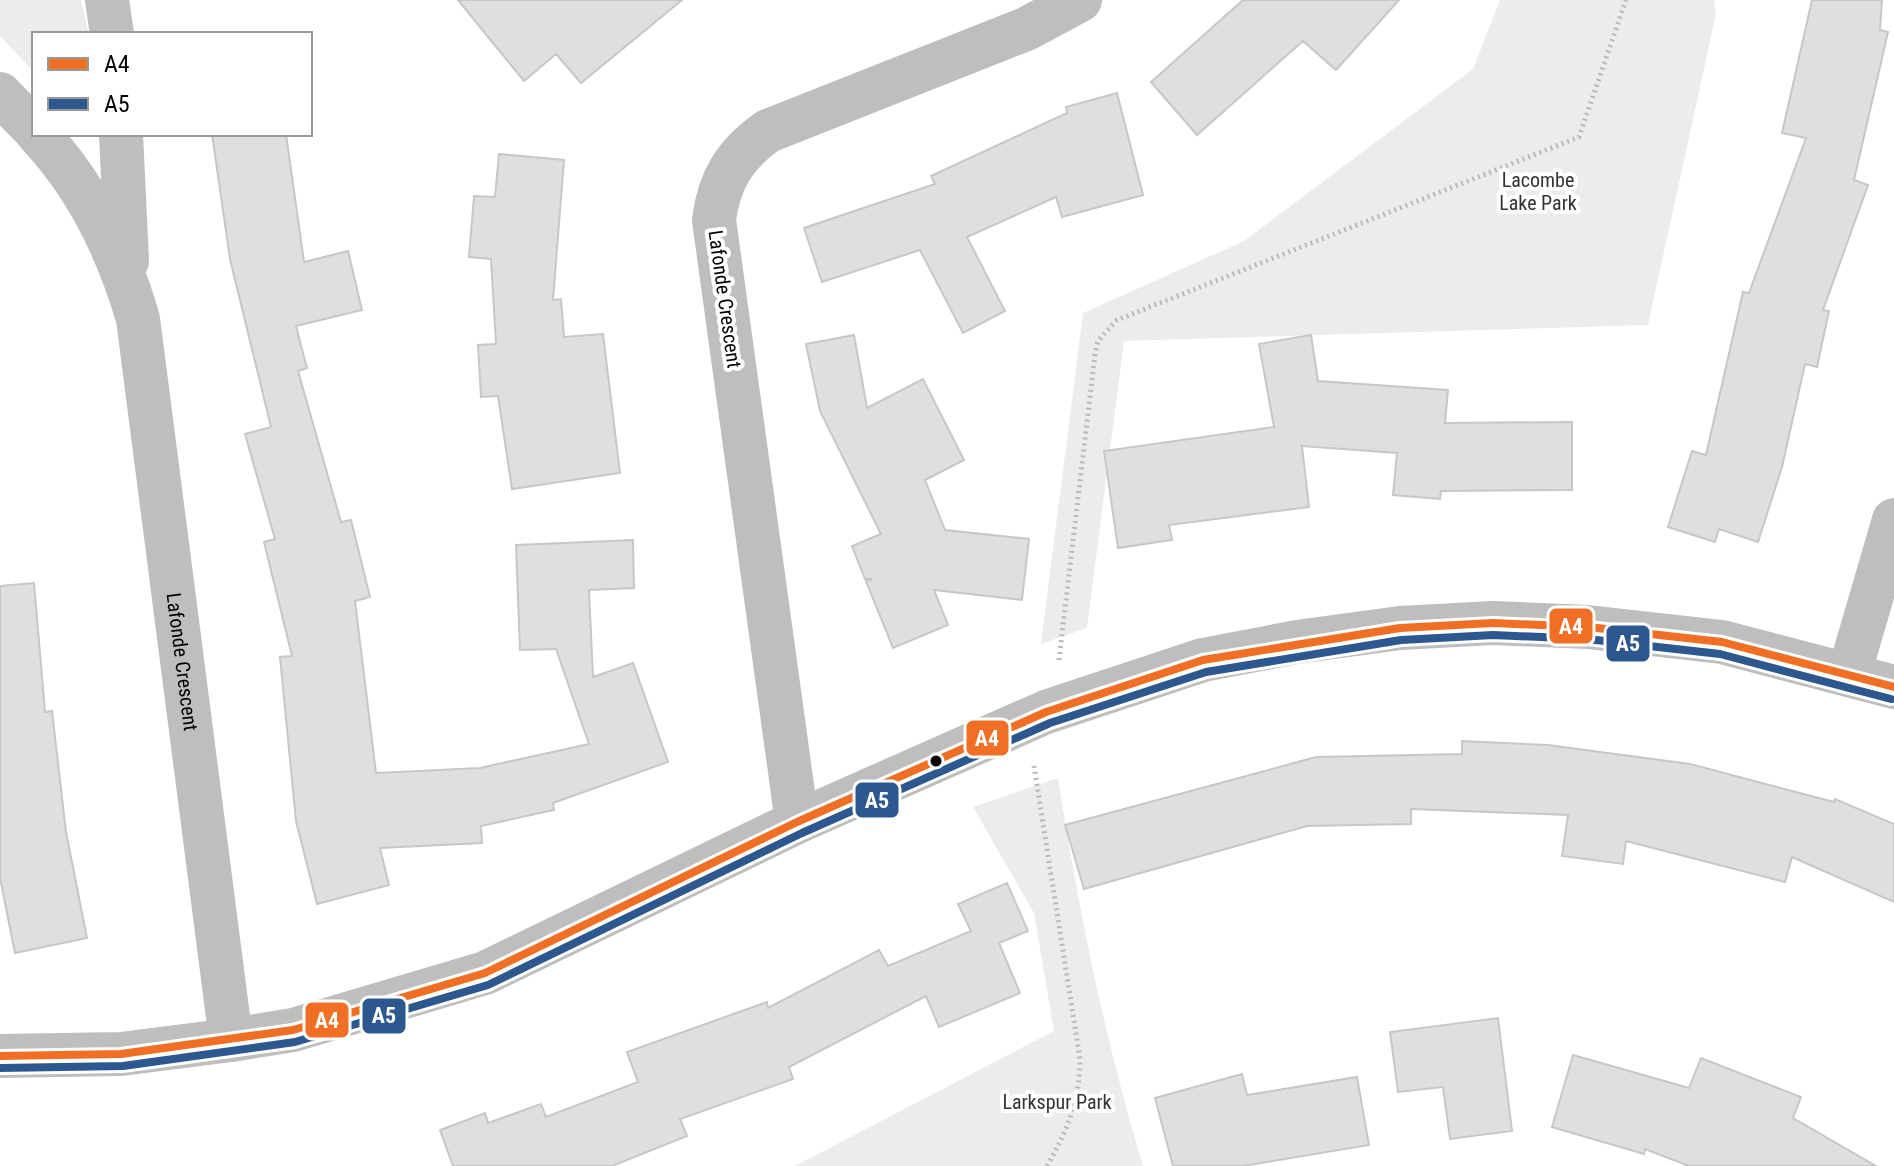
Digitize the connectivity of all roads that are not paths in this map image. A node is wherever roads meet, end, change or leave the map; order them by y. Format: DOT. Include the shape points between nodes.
graph roads {
  1 [pos="107,0"];
  2 [pos="1080,0"];
  3 [pos="112,32"];
  4 [pos="0,94"];
  5 [pos="32,127"];
  6 [pos="40,136"];
  7 [pos="121,136"];
  8 [pos="128,283"];
  9 [pos="1894,520"];
  10 [pos="1849,674"];
  11 [pos="1894,687"];
  12 [pos="797,822"];
  13 [pos="231,1040"];
  14 [pos="0,1056"];
  1 -- 3 [label="street"];
  2 -- 12 [label="street, Lafonde Crescent" via="1026,29 768,131 740,153 721,185 714,220"];
  4 -- 5 [label="street"];
  6 -- 8 [label="street, Lafonde Crescent" via="81,187"];
  7 -- 8 [label="street, Lafonde Crescent"];
  8 -- 13 [label="street, Lafonde Crescent" via="150,390"];
  9 -- 10 [label="street"];
  10 -- 11 [label="street"];
  10 -- 12 [label="street" via="1722,642 1588,627 1493,623 1297,642 1203,660 1111,688"];
  12 -- 13 [label="street" via="485,973 293,1030"];
  13 -- 14 [label="street" via="121,1054"];
}
